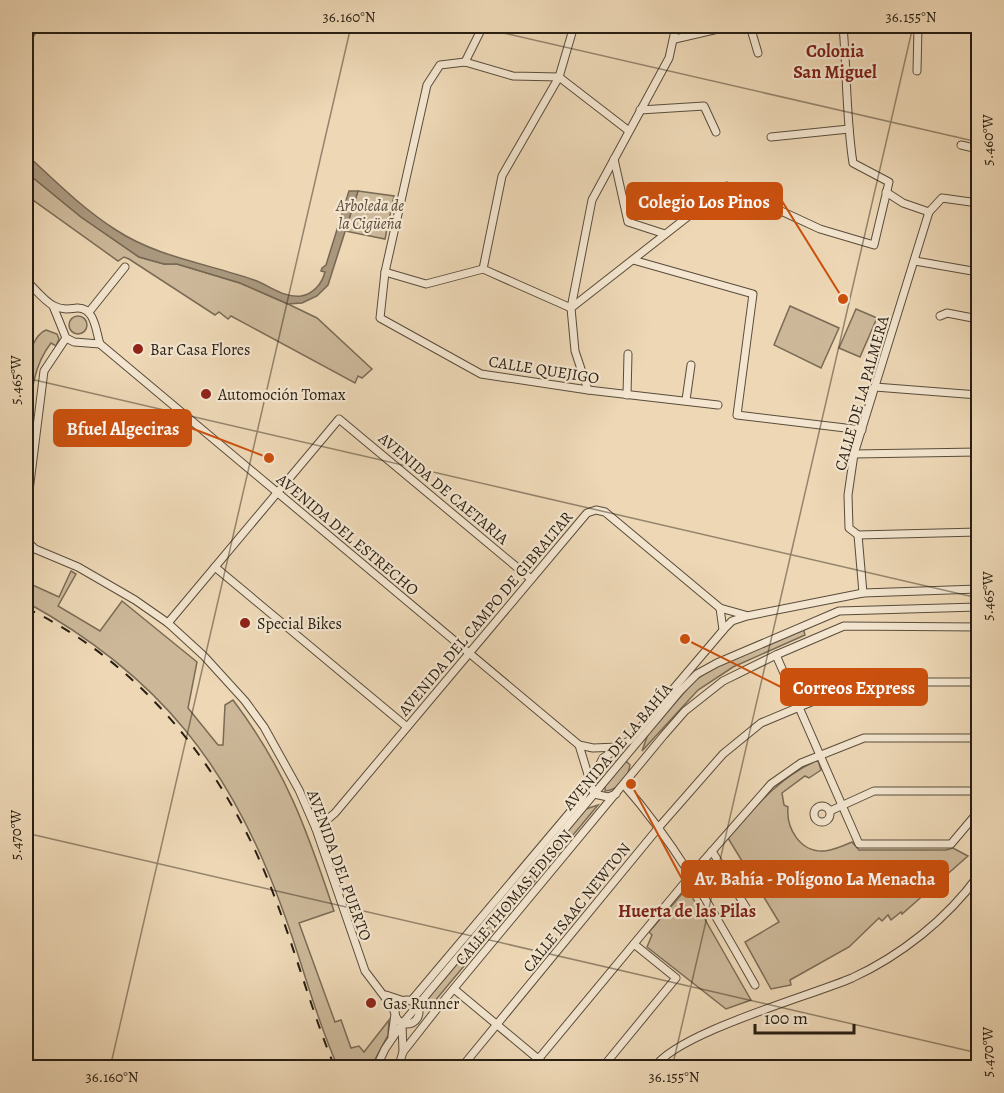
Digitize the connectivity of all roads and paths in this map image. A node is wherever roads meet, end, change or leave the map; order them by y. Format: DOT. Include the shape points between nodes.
graph roads {
  1 [pos="35,26"];
  2 [pos="483,26"];
  3 [pos="574,26"];
  4 [pos="676,26"];
  5 [pos="731,26"];
  6 [pos="750,26"];
  7 [pos="843,26"];
  8 [pos="918,26"];
  9 [pos="675,39"];
  10 [pos="26,42"];
  11 [pos="758,52"];
  12 [pos="465,62"];
  13 [pos="917,70"];
  14 [pos="559,77"];
  15 [pos="640,110"];
  16 [pos="849,129"];
  17 [pos="629,131"];
  18 [pos="716,132"];
  19 [pos="771,137"];
  20 [pos="961,145"];
  21 [pos="978,149"];
  22 [pos="614,159"];
  23 [pos="886,192"];
  24 [pos="978,203"];
  25 [pos="929,212"];
  26 [pos="665,234"];
  27 [pos="633,260"];
  28 [pos="915,261"];
  29 [pos="126,267"];
  30 [pos="483,269"];
  31 [pos="385,272"];
  32 [pos="978,272"];
  33 [pos="26,280"];
  34 [pos="53,306"];
  35 [pos="571,308"];
  36 [pos="70,310"];
  37 [pos="89,312"];
  38 [pos="940,316"];
  39 [pos="978,319"];
  40 [pos="61,323"];
  41 [pos="94,327"];
  42 [pos="66,338"];
  43 [pos="82,342"];
  44 [pos="100,344"];
  45 [pos="628,354"];
  46 [pos="691,365"];
  47 [pos="875,387"];
  48 [pos="588,390"];
  49 [pos="627,395"];
  50 [pos="978,396"];
  51 [pos="686,400"];
  52 [pos="718,405"];
  53 [pos="862,430"];
  54 [pos="978,452"];
  55 [pos="854,454"];
  56 [pos="278,492"];
  57 [pos="26,515"];
  58 [pos="978,532"];
  59 [pos="858,535"];
  60 [pos="26,540"];
  61 [pos="215,567"];
  62 [pos="531,579"];
  63 [pos="978,589"];
  64 [pos="863,593"];
  65 [pos="978,607"];
  66 [pos="720,608"];
  67 [pos="747,616"];
  68 [pos="168,623"];
  69 [pos="978,627"];
  70 [pos="723,630"];
  71 [pos="469,653"];
  72 [pos="776,655"];
  73 [pos="978,682"];
  74 [pos="799,706"];
  75 [pos="407,727"];
  76 [pos="978,738"];
  77 [pos="579,745"];
  78 [pos="620,747"];
  79 [pos="630,750"];
  80 [pos="821,755"];
  81 [pos="585,762"];
  82 [pos="636,768"];
  83 [pos="589,780"];
  84 [pos="624,785"];
  85 [pos="978,791"];
  86 [pos="594,794"];
  87 [pos="616,794"];
  88 [pos="582,798"];
  89 [pos="843,806"];
  90 [pos="830,811"];
  91 [pos="978,812"];
  92 [pos="659,827"];
  93 [pos="316,829"];
  94 [pos="712,851"];
  95 [pos="691,875"];
  96 [pos="978,876"];
  97 [pos="750,914"];
  98 [pos="634,944"];
  99 [pos="755,985"];
  100 [pos="454,989"];
  101 [pos="386,995"];
  102 [pos="413,1005"];
  103 [pos="436,1010"];
  104 [pos="395,1014"];
  105 [pos="413,1022"];
  106 [pos="402,1024"];
  107 [pos="497,1024"];
  108 [pos="391,1039"];
  109 [pos="408,1045"];
  110 [pos="403,1052"];
  111 [pos="538,1059"];
  112 [pos="376,1068"];
  113 [pos="398,1068"];
  114 [pos="461,1068"];
  115 [pos="531,1068"];
  116 [pos="549,1068"];
  117 [pos="602,1068"];
  118 [pos="654,1068"];
  1 -- 10 [label="street"];
  2 -- 12 [label="street"];
  3 -- 14 [label="street"];
  4 -- 9 [label="street"];
  5 -- 9 [label="street"];
  6 -- 11 [label="street"];
  7 -- 16 [label="street"];
  8 -- 13 [label="street"];
  9 -- 15 [label="street" via="669,58"];
  12 -- 14 [label="street" via="513,76"];
  12 -- 31 [label="street" via="440,65 427,85"];
  14 -- 17 [label="street"];
  14 -- 30 [label="street" via="502,176"];
  15 -- 17 [label="street"];
  15 -- 18 [label="street" via="704,106"];
  16 -- 19 [label="street"];
  16 -- 23 [label="street" via="853,163 889,182"];
  17 -- 22 [label="street"];
  20 -- 21 [label="street"];
  22 -- 26 [label="street" via="628,222"];
  22 -- 35 [label="street" via="592,200"];
  23 -- 25 [label="street"];
  23 -- 26 [label="street" via="874,245 820,229 727,186"];
  24 -- 25 [label="street" via="942,198"];
  25 -- 28 [label="street, CALLE DE LA PALMERA"];
  26 -- 27 [label="street"];
  27 -- 35 [label="street"];
  27 -- 53 [label="street" via="753,294 737,415"];
  28 -- 32 [label="street"];
  28 -- 47 [label="street, CALLE DE LA PALMERA"];
  29 -- 37 [label="street"];
  30 -- 31 [label="street" via="426,284"];
  30 -- 35 [label="street"];
  31 -- 48 [label="street, CALLE QUEJIGO" via="380,318 481,374"];
  33 -- 34 [label="street"];
  34 -- 36 [label="street"];
  34 -- 40 [label="street"];
  35 -- 48 [label="street" via="575,351"];
  36 -- 37 [label="street"];
  36 -- 40 [label="street"];
  37 -- 41 [label="street"];
  38 -- 39 [label="street"];
  40 -- 42 [label="street"];
  41 -- 43 [label="street"];
  41 -- 44 [label="street"];
  42 -- 43 [label="street"];
  42 -- 57 [label="street" via="44,371"];
  43 -- 44 [label="street"];
  44 -- 56 [label="street, AVENIDA DEL ESTRECHO"];
  45 -- 49 [label="street"];
  46 -- 51 [label="street"];
  47 -- 50 [label="street"];
  47 -- 53 [label="street, CALLE DE LA PALMERA"];
  48 -- 49 [label="street, CALLE QUEJIGO"];
  49 -- 51 [label="street, CALLE QUEJIGO"];
  51 -- 52 [label="street, CALLE QUEJIGO"];
  53 -- 55 [label="street, CALLE DE LA PALMERA"];
  54 -- 55 [label="street"];
  55 -- 59 [label="street, CALLE DE LA PALMERA" via="849,528"];
  56 -- 61 [label="street"];
  56 -- 62 [label="street, AVENIDA DE CAETARIA" via="339,419"];
  56 -- 71 [label="street, AVENIDA DEL ESTRECHO"];
  58 -- 59 [label="street"];
  59 -- 64 [label="street, CALLE DE LA PALMERA"];
  60 -- 68 [label="street, AVENIDA DEL PUERTO" via="30,547 78,567"];
  61 -- 68 [label="street"];
  61 -- 75 [label="street"];
  62 -- 66 [label="street, AVENIDA DEL CAMPO DE GIBRALTAR" via="587,513 601,510"];
  62 -- 71 [label="street, AVENIDA DEL CAMPO DE GIBRALTAR"];
  63 -- 64 [label="street"];
  64 -- 67 [label="street, AVENIDA DE LA BAHÍA"];
  65 -- 79 [label="street, AVENIDA DE LA BAHÍA" via="853,609 819,618 697,674"];
  66 -- 67 [label="street, AVENIDA DEL CAMPO DE GIBRALTAR"];
  66 -- 70 [label="street"];
  67 -- 70 [label="street, AVENIDA DE LA BAHÍA" via="732,621"];
  68 -- 93 [label="street, AVENIDA DEL PUERTO" via="226,678 264,727"];
  69 -- 72 [label="street, CALLE THOMAS EDISON" via="844,626"];
  70 -- 78 [label="street, AVENIDA DE LA BAHÍA"];
  71 -- 75 [label="street, AVENIDA DEL CAMPO DE GIBRALTAR"];
  71 -- 77 [label="street, AVENIDA DEL ESTRECHO"];
  72 -- 74 [label="street"];
  72 -- 82 [label="street, CALLE THOMAS EDISON" via="723,681 704,695"];
  73 -- 74 [label="street, CALLE ISAAC NEWTON" via="859,682"];
  74 -- 80 [label="street"];
  74 -- 92 [label="street, CALLE ISAAC NEWTON" via="761,723 723,754"];
  75 -- 93 [label="street, AVENIDA DEL CAMPO DE GIBRALTAR" via="335,813"];
  76 -- 80 [label="street" via="864,738"];
  77 -- 78 [label="street"];
  77 -- 81 [label="street"];
  78 -- 79 [label="street"];
  78 -- 83 [label="street, AVENIDA DE LA BAHÍA" via="603,758"];
  79 -- 82 [label="street"];
  79 -- 86 [label="street, AVENIDA DE LA BAHÍA"];
  80 -- 89 [label="street"];
  80 -- 94 [label="street" via="801,763 771,784"];
  81 -- 83 [label="street"];
  81 -- 88 [label="street"];
  82 -- 84 [label="street, CALLE THOMAS EDISON"];
  83 -- 86 [label="street"];
  83 -- 88 [label="street, AVENIDA DE LA BAHÍA"];
  84 -- 87 [label="street, CALLE THOMAS EDISON"];
  84 -- 92 [label="street"];
  85 -- 89 [label="street" via="874,791"];
  86 -- 87 [label="street"];
  86 -- 102 [label="street, AVENIDA DE LA BAHÍA"];
  87 -- 100 [label="street, CALLE THOMAS EDISON"];
  88 -- 102 [label="street, AVENIDA DE LA BAHÍA"];
  89 -- 90 [label="street"];
  89 -- 91 [label="street" via="861,845 951,844"];
  92 -- 95 [label="street"];
  92 -- 107 [label="street, CALLE ISAAC NEWTON"];
  93 -- 101 [label="street, AVENIDA DEL PUERTO" via="363,965 370,981"];
  94 -- 95 [label="street"];
  94 -- 97 [label="street"];
  95 -- 98 [label="street"];
  95 -- 99 [label="street"];
  96 -- 118 [label="street" via="939,921 890,957 852,978 738,1019 676,1050"];
  98 -- 111 [label="street"];
  98 -- 117 [label="street" via="675,976 674,981"];
  100 -- 103 [label="street, CALLE THOMAS EDISON"];
  100 -- 107 [label="street"];
  101 -- 102 [label="street"];
  101 -- 104 [label="street"];
  102 -- 103 [label="street" via="429,1013"];
  102 -- 104 [label="street" via="396,1007"];
  102 -- 105 [label="street"];
  102 -- 106 [label="street, AVENIDA DE LA BAHÍA"];
  103 -- 109 [label="street, CALLE THOMAS EDISON"];
  104 -- 106 [label="street"];
  104 -- 108 [label="street"];
  105 -- 106 [label="street"];
  105 -- 109 [label="street"];
  106 -- 108 [label="street, AVENIDA DE LA BAHÍA"];
  106 -- 110 [label="street"];
  107 -- 111 [label="street"];
  107 -- 114 [label="street, CALLE ISAAC NEWTON"];
  108 -- 112 [label="street, AVENIDA DE LA BAHÍA"];
  109 -- 110 [label="street, CALLE THOMAS EDISON"];
  110 -- 113 [label="street"];
  111 -- 115 [label="street"];
  111 -- 116 [label="street"];
}
